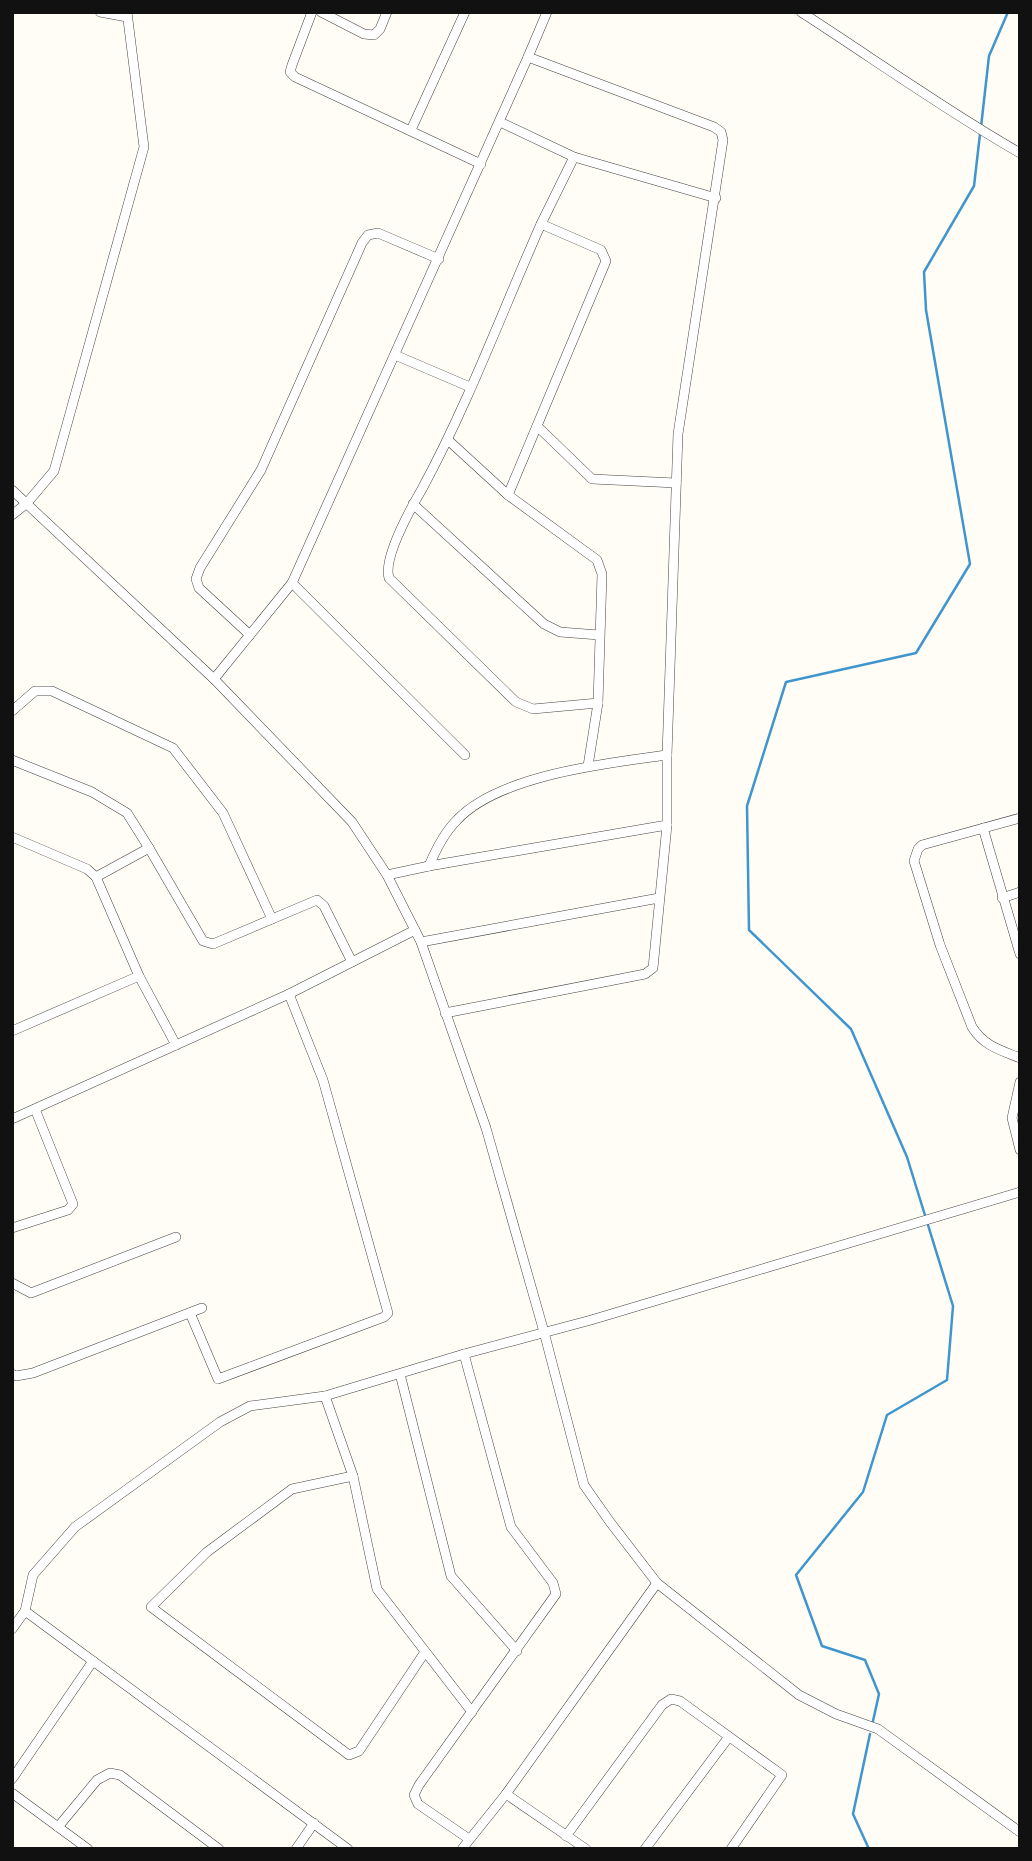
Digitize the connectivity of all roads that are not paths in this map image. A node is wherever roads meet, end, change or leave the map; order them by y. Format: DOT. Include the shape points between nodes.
graph roads {
  1 [pos="100,12"];
  2 [pos="312,12"];
  3 [pos="321,12"];
  4 [pos="387,12"];
  5 [pos="465,12"];
  6 [pos="547,12"];
  7 [pos="801,12"];
  8 [pos="127,15"];
  9 [pos="528,57"];
  10 [pos="500,122"];
  11 [pos="411,130"];
  12 [pos="1020,153"];
  13 [pos="574,158"];
  14 [pos="481,164"];
  15 [pos="716,198"];
  16 [pos="541,224"];
  17 [pos="439,259"];
  18 [pos="395,355"];
  19 [pos="470,387"];
  20 [pos="537,426"];
  21 [pos="448,440"];
  22 [pos="677,483"];
  23 [pos="12,490"];
  24 [pos="508,495"];
  25 [pos="27,503"];
  26 [pos="414,504"];
  27 [pos="12,515"];
  28 [pos="292,583"];
  29 [pos="250,635"];
  30 [pos="599,635"];
  31 [pos="214,679"];
  32 [pos="598,703"];
  33 [pos="12,711"];
  34 [pos="465,755"];
  35 [pos="667,755"];
  36 [pos="12,761"];
  37 [pos="588,766"];
  38 [pos="1020,818"];
  39 [pos="667,825"];
  40 [pos="983,828"];
  41 [pos="12,837"];
  42 [pos="149,848"];
  43 [pos="429,866"];
  44 [pos="387,875"];
  45 [pos="96,877"];
  46 [pos="1020,892"];
  47 [pos="659,898"];
  48 [pos="1002,898"];
  49 [pos="272,919"];
  50 [pos="415,930"];
  51 [pos="421,942"];
  52 [pos="1020,954"];
  53 [pos="352,962"];
  54 [pos="139,976"];
  55 [pos="289,993"];
  56 [pos="445,1013"];
  57 [pos="12,1031"];
  58 [pos="176,1045"];
  59 [pos="1020,1058"];
  60 [pos="1020,1082"];
  61 [pos="35,1109"];
  62 [pos="12,1119"];
  63 [pos="1020,1150"];
  64 [pos="1020,1192"];
  65 [pos="12,1228"];
  66 [pos="176,1237"];
  67 [pos="12,1283"];
  68 [pos="202,1308"];
  69 [pos="190,1313"];
  70 [pos="544,1332"];
  71 [pos="464,1354"];
  72 [pos="12,1374"];
  73 [pos="400,1374"];
  74 [pos="325,1396"];
  75 [pos="353,1476"];
  76 [pos="657,1583"];
  77 [pos="25,1611"];
  78 [pos="12,1629"];
  79 [pos="425,1651"];
  80 [pos="517,1651"];
  81 [pos="93,1661"];
  82 [pos="472,1712"];
  83 [pos="728,1738"];
  84 [pos="12,1779"];
  85 [pos="12,1793"];
  86 [pos="506,1794"];
  87 [pos="314,1823"];
  88 [pos="58,1827"];
  89 [pos="1020,1832"];
  90 [pos="566,1836"];
  91 [pos="469,1839"];
  92 [pos="88,1849"];
  93 [pos="219,1849"];
  94 [pos="296,1849"];
  95 [pos="348,1849"];
  96 [pos="462,1849"];
  97 [pos="586,1849"];
  98 [pos="645,1849"];
  99 [pos="732,1849"];
  1 -- 8 [label="street"];
  2 -- 11 [label="street" via="290,72"];
  3 -- 4 [label="street" via="374,35"];
  5 -- 11 [label="street"];
  6 -- 9 [label="street"];
  7 -- 12 [label="street"];
  8 -- 25 [label="street" via="144,147 54,471"];
  9 -- 10 [label="street"];
  9 -- 15 [label="street" via="721,132"];
  10 -- 13 [label="street"];
  10 -- 14 [label="street"];
  11 -- 14 [label="street"];
  13 -- 15 [label="street"];
  13 -- 16 [label="street"];
  14 -- 17 [label="street"];
  15 -- 22 [label="street" via="678,434"];
  16 -- 19 [label="street"];
  16 -- 20 [label="street" via="601,250 606,261"];
  17 -- 18 [label="street"];
  17 -- 29 [label="street" via="378,233 368,235 362,243 261,470 196,579 199,589"];
  18 -- 19 [label="street"];
  18 -- 28 [label="street"];
  19 -- 21 [label="street"];
  20 -- 22 [label="street" via="592,479"];
  20 -- 24 [label="street"];
  21 -- 24 [label="street"];
  21 -- 26 [label="street"];
  22 -- 35 [label="street"];
  23 -- 25 [label="street"];
  24 -- 30 [label="street" via="597,560 602,574"];
  25 -- 27 [label="street"];
  25 -- 31 [label="street"];
  26 -- 30 [label="street" via="544,624 560,632"];
  26 -- 32 [label="street" via="387,565 389,578 523,707"];
  28 -- 29 [label="street"];
  28 -- 34 [label="street"];
  29 -- 31 [label="street"];
  30 -- 32 [label="street"];
  31 -- 44 [label="street" via="352,821"];
  32 -- 37 [label="street"];
  33 -- 49 [label="street" via="34,691 52,691 173,748 223,813"];
  35 -- 37 [label="street"];
  35 -- 39 [label="street"];
  36 -- 42 [label="street" via="92,792 127,813"];
  37 -- 43 [label="street" via="498,791 458,818"];
  38 -- 40 [label="street"];
  39 -- 43 [label="street"];
  39 -- 47 [label="street"];
  40 -- 48 [label="street"];
  40 -- 59 [label="street" via="922,845 915,855 915,868 972,1027 988,1046"];
  41 -- 45 [label="street"];
  42 -- 45 [label="street"];
  42 -- 49 [label="street" via="203,941 213,944"];
  43 -- 44 [label="street"];
  44 -- 50 [label="street"];
  45 -- 54 [label="street"];
  46 -- 48 [label="street"];
  47 -- 51 [label="street"];
  47 -- 56 [label="street" via="653,968 645,974"];
  48 -- 52 [label="street"];
  49 -- 53 [label="street" via="317,900"];
  50 -- 51 [label="street"];
  50 -- 53 [label="street"];
  51 -- 56 [label="street"];
  53 -- 55 [label="street"];
  54 -- 57 [label="street"];
  54 -- 58 [label="street"];
  55 -- 58 [label="street"];
  55 -- 69 [label="street" via="323,1080 388,1313 218,1379"];
  56 -- 70 [label="street" via="486,1128"];
  58 -- 61 [label="street"];
  60 -- 63 [label="street" via="1012,1118"];
  61 -- 62 [label="street"];
  61 -- 65 [label="street" via="73,1204 68,1210"];
  64 -- 70 [label="street"];
  66 -- 67 [label="street" via="32,1293"];
  68 -- 69 [label="street"];
  69 -- 72 [label="street" via="33,1373"];
  70 -- 71 [label="street"];
  70 -- 76 [label="street" via="584,1485"];
  71 -- 73 [label="street"];
  71 -- 80 [label="street" via="511,1527 555,1588 556,1594"];
  73 -- 74 [label="street"];
  73 -- 80 [label="street" via="452,1576"];
  74 -- 75 [label="street"];
  74 -- 77 [label="street" via="250,1406 220,1422 75,1527 33,1574"];
  75 -- 79 [label="street" via="377,1589"];
  75 -- 79 [label="street" via="292,1489 207,1552 151,1607 349,1755 359,1751"];
  76 -- 86 [label="street"];
  76 -- 89 [label="street" via="799,1695 878,1730"];
  77 -- 78 [label="street"];
  77 -- 81 [label="street"];
  79 -- 82 [label="street"];
  80 -- 82 [label="street"];
  81 -- 84 [label="street"];
  81 -- 87 [label="street"];
  82 -- 91 [label="street" via="414,1795 418,1804"];
  83 -- 90 [label="street" via="671,1699"];
  83 -- 98 [label="street"];
  83 -- 99 [label="street" via="782,1775"];
  85 -- 88 [label="street"];
  86 -- 90 [label="street"];
  86 -- 91 [label="street"];
  87 -- 94 [label="street"];
  87 -- 95 [label="street"];
  88 -- 92 [label="street"];
  88 -- 93 [label="street" via="97,1780 110,1773"];
  90 -- 97 [label="street"];
  91 -- 96 [label="street"];
}
